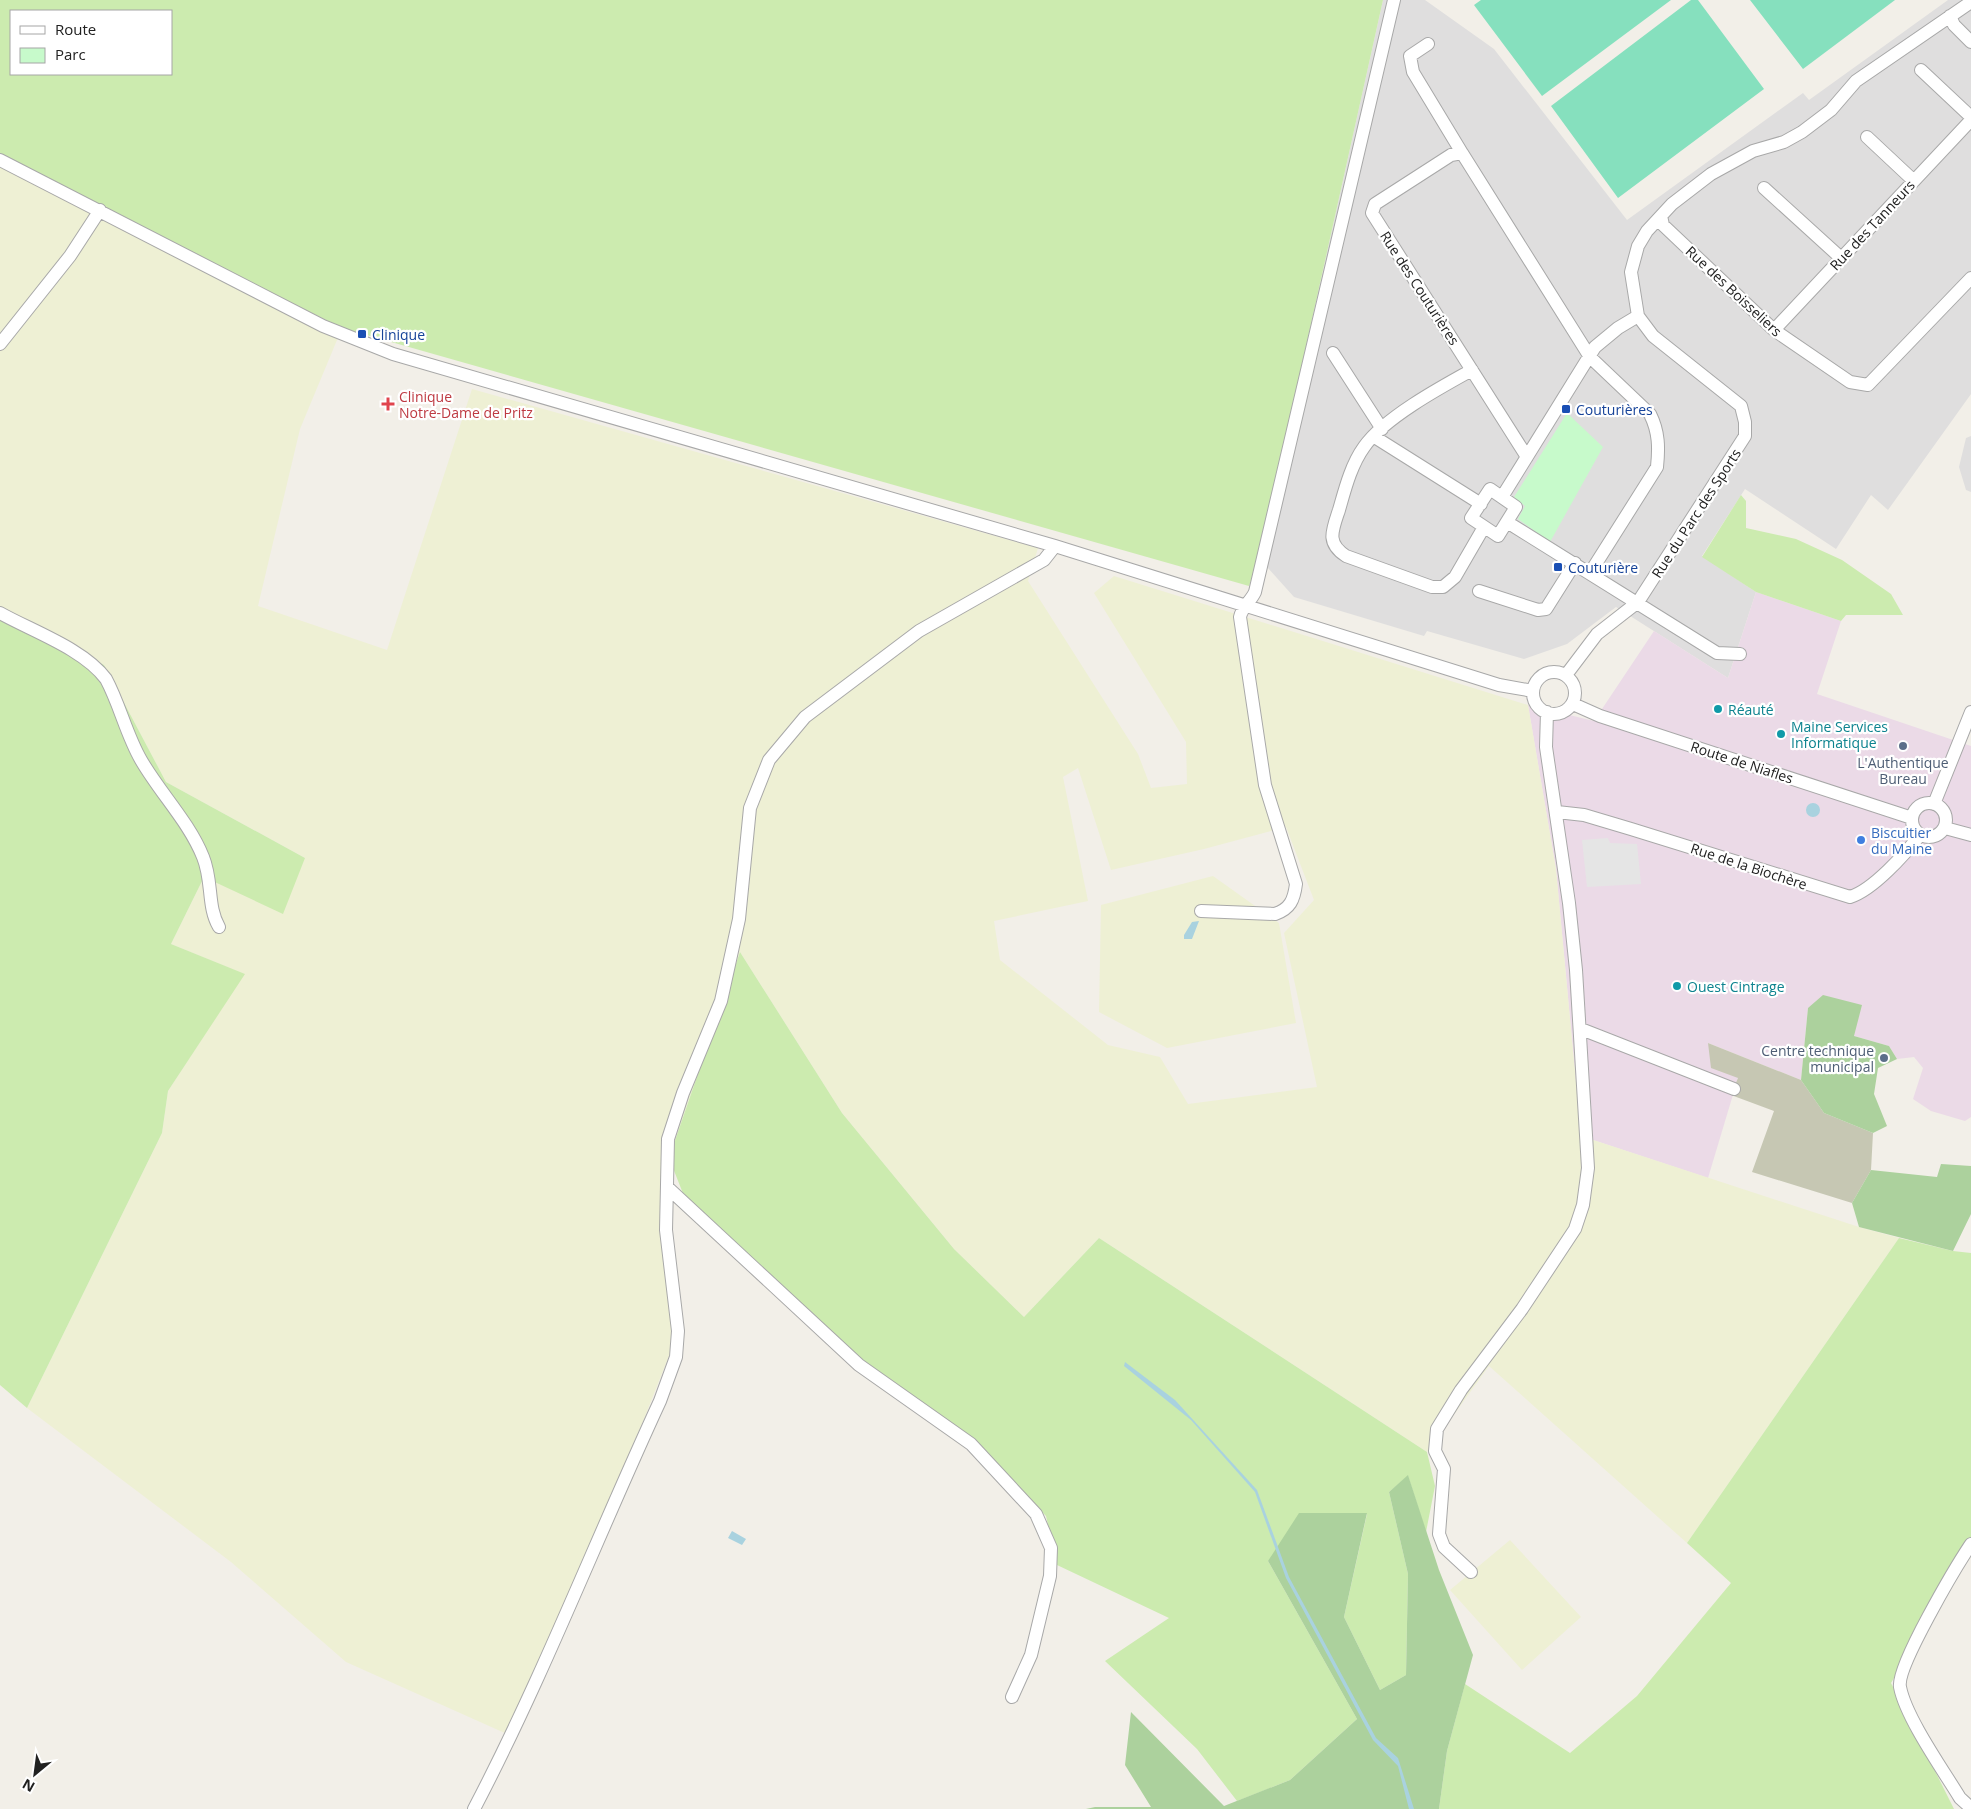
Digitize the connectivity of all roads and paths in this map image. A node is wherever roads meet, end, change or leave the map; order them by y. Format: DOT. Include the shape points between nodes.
graph roads {
  1 [pos="1394,0"];
  2 [pos="1971,2"];
  3 [pos="1950,16"];
  4 [pos="1971,42"];
  5 [pos="1428,44"];
  6 [pos="1921,70"];
  7 [pos="1971,118"];
  8 [pos="1867,137"];
  9 [pos="1462,152"];
  10 [pos="0,160"];
  11 [pos="1914,181"];
  12 [pos="1764,188"];
  13 [pos="100,210"];
  14 [pos="1661,216"];
  15 [pos="1841,258"];
  16 [pos="1971,278"];
  17 [pos="1638,316"];
  18 [pos="1774,330"];
  19 [pos="0,344"];
  20 [pos="1333,354"];
  21 [pos="1590,356"];
  22 [pos="1472,370"];
  23 [pos="1378,433"];
  24 [pos="1527,457"];
  25 [pos="1502,497"];
  26 [pos="1480,504"];
  27 [pos="1507,522"];
  28 [pos="1484,527"];
  29 [pos="1055,546"];
  30 [pos="1575,563"];
  31 [pos="1590,573"];
  32 [pos="1479,591"];
  33 [pos="1638,602"];
  34 [pos="1245,606"];
  35 [pos="0,613"];
  36 [pos="1740,654"];
  37 [pos="1566,675"];
  38 [pos="1533,691"];
  39 [pos="1573,704"];
  40 [pos="1547,712"];
  41 [pos="1971,712"];
  42 [pos="1934,804"];
  43 [pos="1557,812"];
  44 [pos="1912,818"];
  45 [pos="1944,828"];
  46 [pos="1920,834"];
  47 [pos="1971,835"];
  48 [pos="1201,911"];
  49 [pos="219,927"];
  50 [pos="1581,1029"];
  51 [pos="1734,1089"];
  52 [pos="667,1187"];
  53 [pos="1971,1544"];
  54 [pos="1471,1572"];
  55 [pos="1012,1697"];
  56 [pos="1971,1808"];
  57 [pos="474,1809"];
  1 -- 34 [label="street" via="1255,592"];
  2 -- 3 [label="street, Rue du Parc des Sports"];
  3 -- 4 [label="street" via="1954,25"];
  3 -- 14 [label="street, Rue du Parc des Sports" via="1856,80 1831,110 1802,132 1784,142 1752,151 1711,174"];
  5 -- 9 [label="street" via="1410,56 1413,72"];
  6 -- 7 [label="street"];
  7 -- 11 [label="street, Rue des Tanneurs"];
  8 -- 11 [label="street"];
  9 -- 21 [label="street"];
  9 -- 22 [label="street, Rue des Couturières" via="1451,155 1375,204 1372,213"];
  10 -- 13 [label="street"];
  11 -- 15 [label="street, Rue des Tanneurs"];
  12 -- 15 [label="street"];
  13 -- 19 [label="street" via="70,256"];
  13 -- 29 [label="street" via="323,326 394,354"];
  14 -- 17 [label="street, Rue du Parc des Sports" via="1638,246 1632,262"];
  14 -- 18 [label="street, Rue des Boisseliers" via="1663,225"];
  15 -- 18 [label="street, Rue des Tanneurs"];
  16 -- 18 [label="street, Rue des Boisseliers" via="1868,385 1850,382"];
  17 -- 21 [label="street" via="1595,347"];
  17 -- 33 [label="street, Rue du Parc des Sports" via="1653,336 1741,406 1745,422 1745,436"];
  20 -- 23 [label="street"];
  21 -- 24 [label="street"];
  21 -- 31 [label="street" via="1650,414 1656,426 1659,448 1657,467"];
  22 -- 23 [label="street" via="1396,417"];
  22 -- 24 [label="street, Rue des Couturières"];
  23 -- 26 [label="street"];
  23 -- 28 [label="street" via="1363,448 1350,473 1331,534 1336,549 1346,556 1398,575 1443,588 1455,577"];
  24 -- 25 [label="street"];
  25 -- 26 [label="street" via="1490,489"];
  25 -- 27 [label="street" via="1516,507"];
  26 -- 28 [label="street" via="1471,518"];
  27 -- 28 [label="street" via="1498,536"];
  27 -- 30 [label="street"];
  29 -- 34 [label="street"];
  29 -- 52 [label="street" via="1044,560 919,631 836,693 805,717 769,760 750,808 739,919 722,1001 683,1093 668,1140"];
  30 -- 31 [label="street"];
  30 -- 32 [label="street" via="1546,610"];
  31 -- 33 [label="street"];
  33 -- 36 [label="street" via="1717,652"];
  33 -- 37 [label="street, Rue du Parc des Sports" via="1597,634"];
  34 -- 38 [label="street" via="1499,685"];
  34 -- 48 [label="street" via="1240,617 1265,785 1296,884 1294,899 1286,911 1275,914"];
  35 -- 49 [label="street" via="84,658 106,679 130,740 203,858 210,878 213,917"];
  37 -- 38 [label="street" via="1545,674"];
  37 -- 39 [label="street" via="1576,691"];
  38 -- 40 [label="street" via="1536,704"];
  39 -- 40 [label="street" via="1564,712"];
  39 -- 44 [label="street, Route de Niafles" via="1600,716"];
  40 -- 43 [label="street" via="1546,747"];
  41 -- 42 [label="street"];
  42 -- 44 [label="street" via="1920,806"];
  42 -- 45 [label="street" via="1945,813"];
  43 -- 46 [label="street, Rue de la Biochère" via="1584,815 1850,897 1866,889 1908,851"];
  43 -- 50 [label="street"];
  44 -- 46 [label="street" via="1914,828"];
  45 -- 46 [label="street" via="1931,837"];
  45 -- 47 [label="street"];
  50 -- 51 [label="street"];
  50 -- 54 [label="street" via="1588,1168 1583,1205 1575,1229 1436,1430 1434,1451 1444,1469 1439,1534 1444,1547"];
  52 -- 55 [label="street" via="859,1364 971,1444 1036,1514 1051,1548 1050,1576 1031,1655"];
  52 -- 57 [label="street" via="666,1230 678,1331 676,1357 660,1401 542,1668"];
  53 -- 56 [label="street" via="1904,1666 1900,1685 1906,1706 1960,1798"];
}
